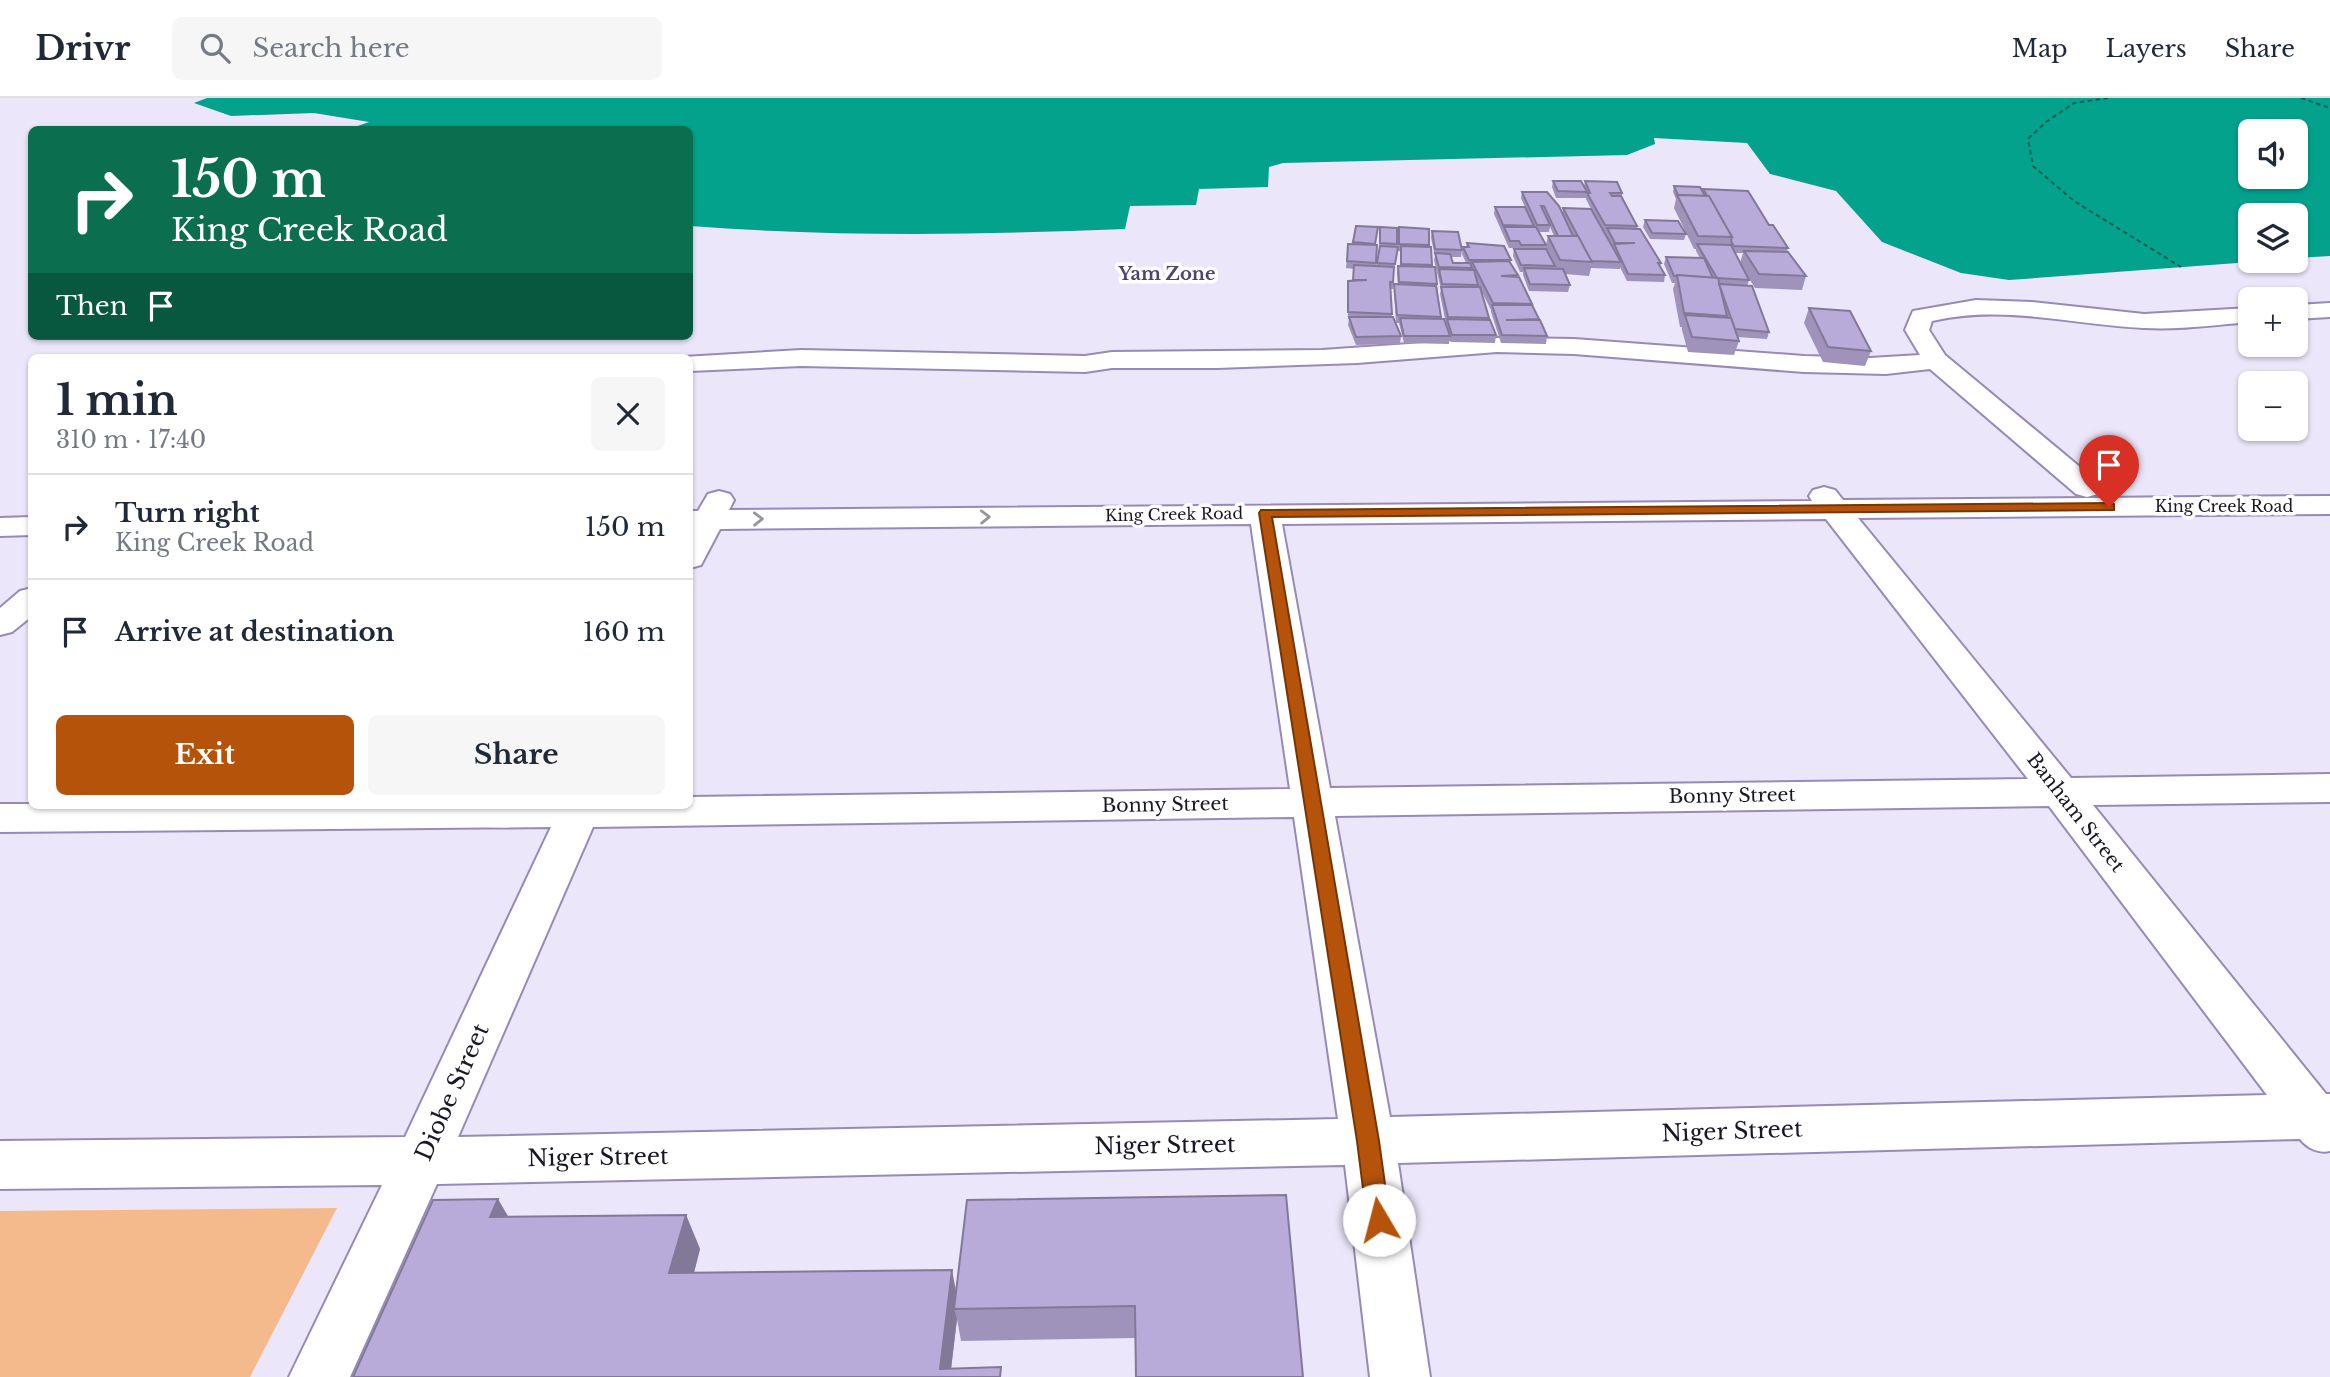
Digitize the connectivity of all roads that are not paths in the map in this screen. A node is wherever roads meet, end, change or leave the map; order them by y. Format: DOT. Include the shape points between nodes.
graph roads {
  1 [pos="2330,310"];
  2 [pos="2308,311"];
  3 [pos="2238,315"];
  4 [pos="1935,360"];
  5 [pos="693,363"];
  6 [pos="2330,486"];
  7 [pos="2087,488"];
  8 [pos="1826,500"];
  9 [pos="2330,505"];
  10 [pos="28,506"];
  11 [pos="0,507"];
  12 [pos="702,509"];
  13 [pos="1265,513"];
  14 [pos="28,526"];
  15 [pos="0,527"];
  16 [pos="693,546"];
  17 [pos="28,601"];
  18 [pos="0,625"];
  19 [pos="2330,788"];
  20 [pos="2059,790"];
  21 [pos="1311,802"];
  22 [pos="693,808"];
  23 [pos="581,809"];
  24 [pos="0,818"];
  25 [pos="2324,1123"];
  26 [pos="1368,1141"];
  27 [pos="421,1161"];
  28 [pos="0,1165"];
  29 [pos="319,1377"];
  30 [pos="1400,1377"];
  1 -- 2 [label="street"];
  3 -- 4 [label="street" via="2145,321 2000,307 1947,308 1921,316 1917,330"];
  4 -- 5 [label="street" via="1904,367 1860,366 1495,344 1283,360 1085,364 801,358"];
  4 -- 7 [label="street"];
  6 -- 7 [label="street, King Creek Road"];
  7 -- 8 [label="street, King Creek Road"];
  8 -- 9 [label="street, King Creek Road"];
  8 -- 12 [label="street, King Creek Road"];
  8 -- 13 [label="street, King Creek Road"];
  8 -- 20 [label="street, Banham Street"];
  10 -- 11 [label="street"];
  12 -- 13 [label="street, King Creek Road, one-way"];
  12 -- 16 [label="street"];
  13 -- 21 [label="street"];
  14 -- 15 [label="street"];
  17 -- 18 [label="street"];
  19 -- 20 [label="street, Bonny Street"];
  20 -- 21 [label="street, Bonny Street"];
  20 -- 25 [label="street, Banham Street"];
  21 -- 22 [label="street, Bonny Street"];
  21 -- 26 [label="street"];
  23 -- 24 [label="street, Bonny Street"];
  23 -- 27 [label="street, Diobe Street"];
  25 -- 26 [label="street, Niger Street"];
  26 -- 27 [label="street, Niger Street"];
  26 -- 30 [label="street"];
  27 -- 28 [label="street, Niger Street"];
  27 -- 29 [label="street, Diobe Street"];
}
